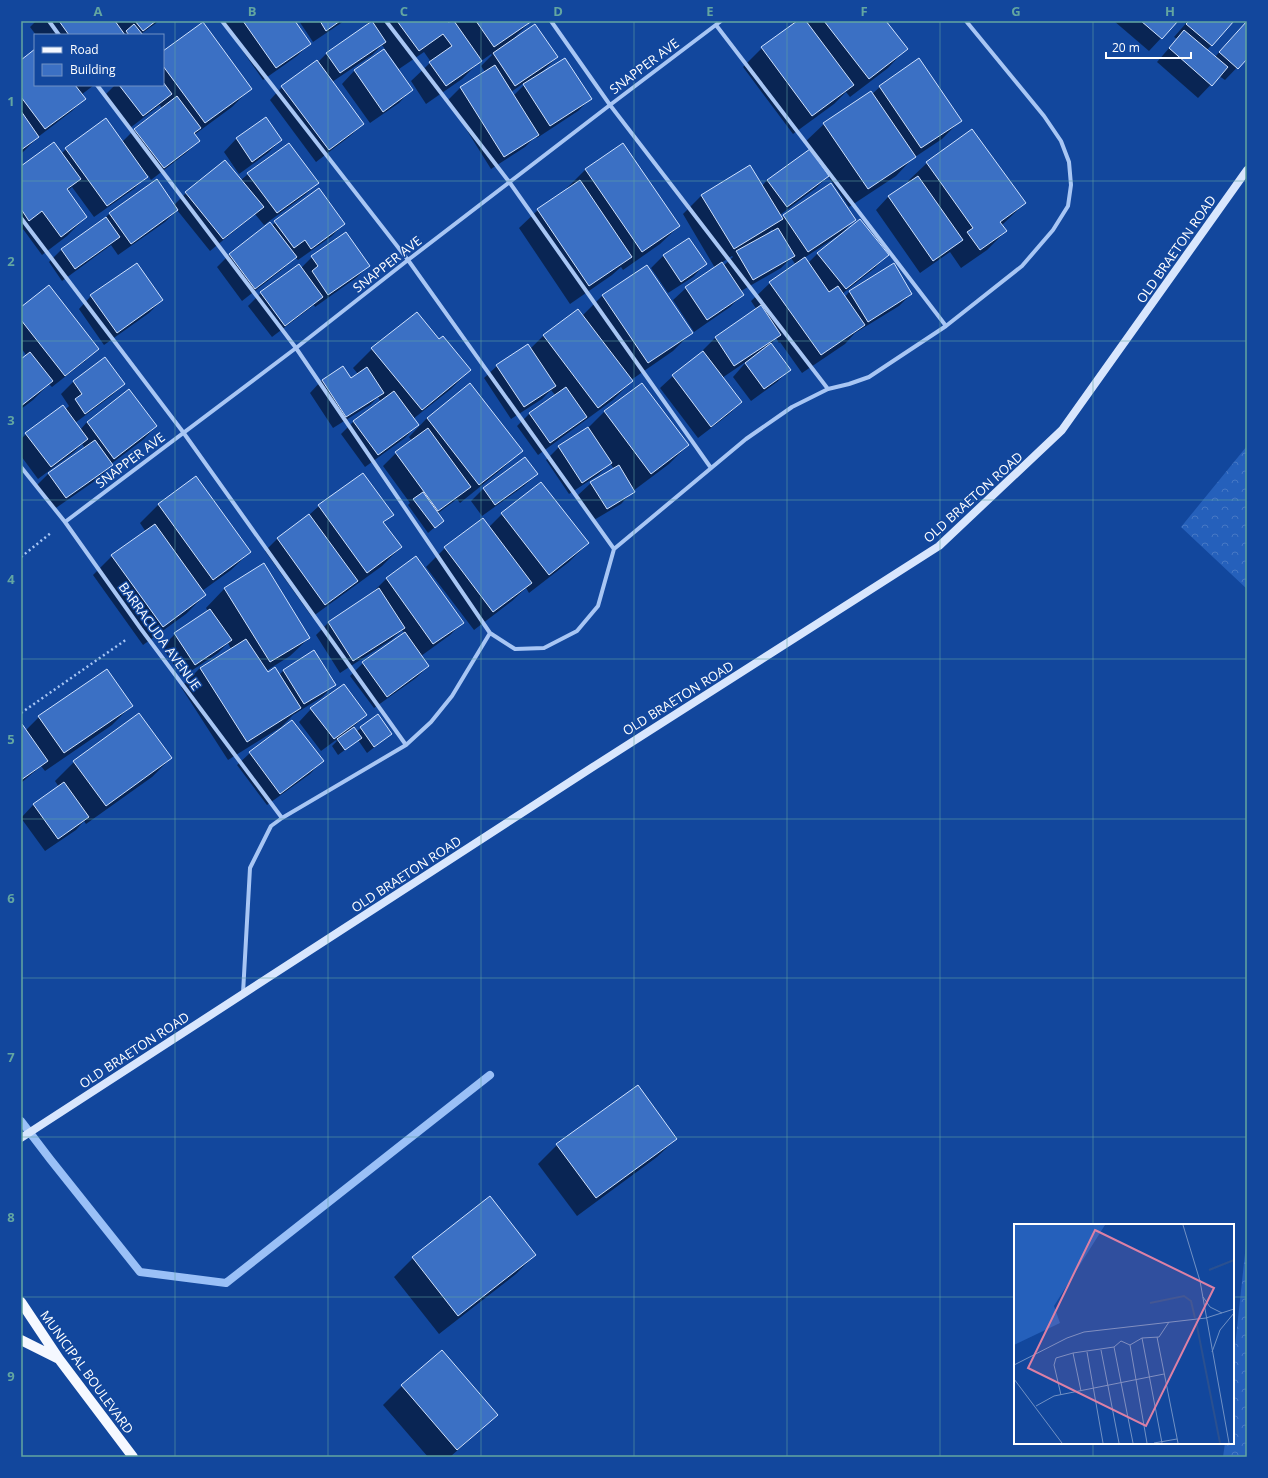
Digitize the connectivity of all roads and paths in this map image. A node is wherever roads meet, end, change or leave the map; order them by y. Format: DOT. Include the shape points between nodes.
graph roads {
  1 [pos="49,21"];
  2 [pos="222,21"];
  3 [pos="386,21"];
  4 [pos="551,21"];
  5 [pos="722,21"];
  6 [pos="966,21"];
  7 [pos="716,25"];
  8 [pos="58,34"];
  9 [pos="98,86"];
  10 [pos="610,104"];
  11 [pos="1247,170"];
  12 [pos="510,183"];
  13 [pos="21,218"];
  14 [pos="408,260"];
  15 [pos="946,326"];
  16 [pos="296,348"];
  17 [pos="828,389"];
  18 [pos="184,432"];
  19 [pos="21,467"];
  20 [pos="711,468"];
  21 [pos="65,522"];
  22 [pos="614,549"];
  23 [pos="21,557"];
  24 [pos="141,629"];
  25 [pos="490,633"];
  26 [pos="21,713"];
  27 [pos="406,745"];
  28 [pos="282,818"];
  29 [pos="243,994"];
  30 [pos="21,1138"];
  31 [pos="21,1302"];
  32 [pos="21,1340"];
  33 [pos="59,1359"];
  34 [pos="133,1457"];
  1 -- 8 [label="street"];
  2 -- 14 [label="street"];
  3 -- 12 [label="street"];
  4 -- 10 [label="street"];
  5 -- 7 [label="street, SNAPPER AVE"];
  6 -- 15 [label="street" via="1044,116 1061,141 1069,162 1071,185 1068,206 1053,230 1022,266"];
  7 -- 10 [label="street, SNAPPER AVE"];
  7 -- 15 [label="street"];
  9 -- 16 [label="street"];
  10 -- 12 [label="street, SNAPPER AVE"];
  10 -- 17 [label="street"];
  11 -- 29 [label="street, OLD BRAETON ROAD" via="1062,430 939,546"];
  12 -- 14 [label="street, SNAPPER AVE"];
  12 -- 20 [label="street"];
  13 -- 18 [label="street"];
  14 -- 16 [label="street, SNAPPER AVE"];
  14 -- 22 [label="street"];
  15 -- 17 [label="street" via="869,377"];
  16 -- 18 [label="street, SNAPPER AVE"];
  16 -- 25 [label="street"];
  17 -- 20 [label="street" via="792,407 746,439"];
  18 -- 21 [label="street, SNAPPER AVE"];
  18 -- 27 [label="street"];
  19 -- 21 [label="street, BARRACUDA AVENUE"];
  20 -- 22 [label="street"];
  21 -- 23 [label="path"];
  21 -- 24 [label="street, BARRACUDA AVENUE"];
  22 -- 25 [label="street" via="598,606 577,632 544,648 515,649"];
  24 -- 26 [label="path"];
  24 -- 28 [label="street, BARRACUDA AVENUE"];
  25 -- 27 [label="street" via="452,696 431,722"];
  27 -- 28 [label="street"];
  28 -- 29 [label="street" via="271,826 250,868"];
  29 -- 30 [label="street, OLD BRAETON ROAD"];
  31 -- 33 [label="main road, MUNICIPAL BOULEVARD"];
  32 -- 33 [label="main road"];
  33 -- 34 [label="main road, MUNICIPAL BOULEVARD"];
}
